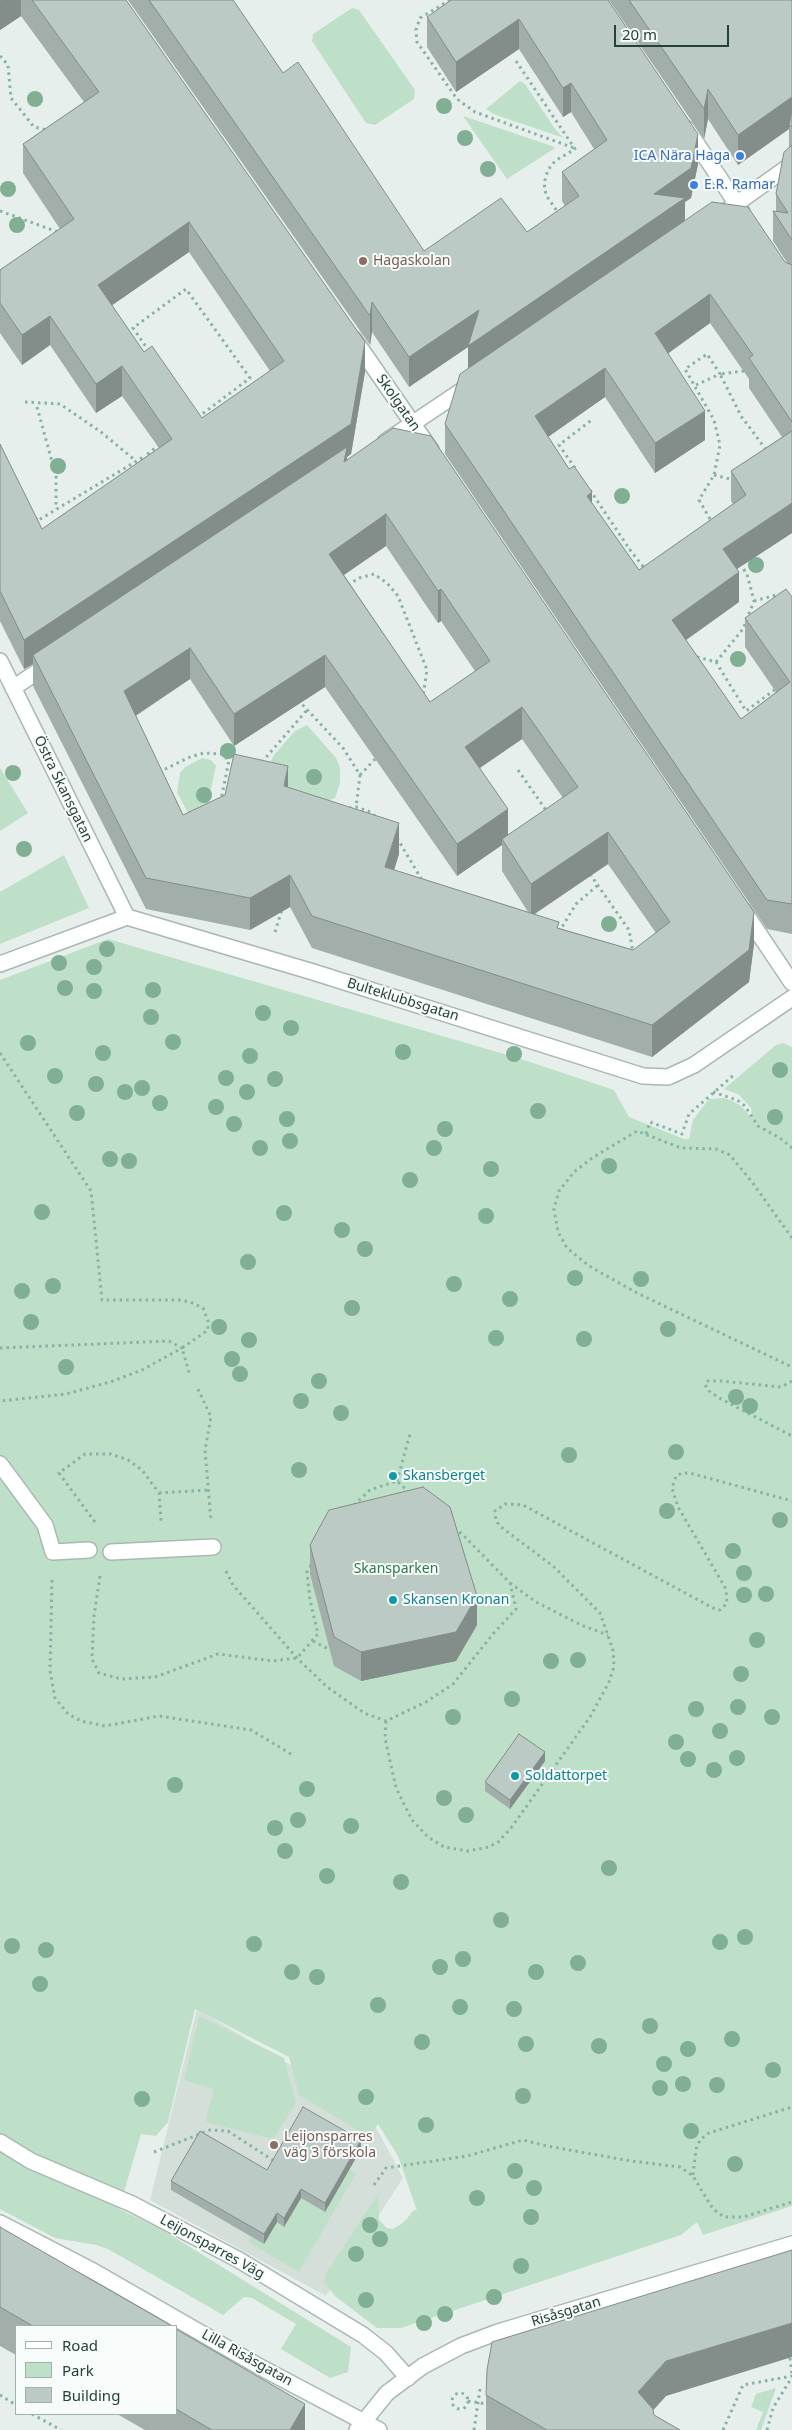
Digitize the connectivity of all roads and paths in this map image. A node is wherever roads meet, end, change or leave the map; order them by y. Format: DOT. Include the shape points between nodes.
graph roads {
  1 [pos="450,0"];
  2 [pos="0,56"];
  3 [pos="516,60"];
  4 [pos="677,115"];
  5 [pos="53,131"];
  6 [pos="575,148"];
  7 [pos="792,164"];
  8 [pos="737,204"];
  9 [pos="0,211"];
  10 [pos="563,220"];
  11 [pos="748,220"];
  12 [pos="705,225"];
  13 [pos="57,239"];
  14 [pos="348,330"];
  15 [pos="154,358"];
  16 [pos="744,371"];
  17 [pos="485,374"];
  18 [pos="720,374"];
  19 [pos="696,385"];
  20 [pos="25,402"];
  21 [pos="37,407"];
  22 [pos="191,411"];
  23 [pos="196,418"];
  24 [pos="593,419"];
  25 [pos="189,424"];
  26 [pos="413,424"];
  27 [pos="167,440"];
  28 [pos="373,450"];
  29 [pos="770,455"];
  30 [pos="145,456"];
  31 [pos="437,459"];
  32 [pos="136,461"];
  33 [pos="151,464"];
  34 [pos="576,469"];
  35 [pos="714,474"];
  36 [pos="738,475"];
  37 [pos="586,485"];
  38 [pos="56,509"];
  39 [pos="33,512"];
  40 [pos="716,528"];
  41 [pos="630,550"];
  42 [pos="623,555"];
  43 [pos="736,558"];
  44 [pos="649,574"];
  45 [pos="343,588"];
  46 [pos="786,593"];
  47 [pos="754,601"];
  48 [pos="693,654"];
  49 [pos="62,655"];
  50 [pos="0,661"];
  51 [pos="716,662"];
  52 [pos="784,683"];
  53 [pos="13,688"];
  54 [pos="293,694"];
  55 [pos="421,701"];
  56 [pos="307,710"];
  57 [pos="746,711"];
  58 [pos="745,719"];
  59 [pos="380,754"];
  60 [pos="154,764"];
  61 [pos="258,768"];
  62 [pos="518,770"];
  63 [pos="158,772"];
  64 [pos="360,775"];
  65 [pos="162,781"];
  66 [pos="220,805"];
  67 [pos="356,807"];
  68 [pos="347,808"];
  69 [pos="378,818"];
  70 [pos="552,820"];
  71 [pos="392,833"];
  72 [pos="586,869"];
  73 [pos="424,884"];
  74 [pos="598,885"];
  75 [pos="736,900"];
  76 [pos="283,905"];
  77 [pos="127,917"];
  78 [pos="566,938"];
  79 [pos="632,957"];
  80 [pos="266,958"];
  81 [pos="0,964"];
  82 [pos="792,983"];
  83 [pos="792,998"];
  84 [pos="0,1052"];
  85 [pos="735,1073"];
  86 [pos="713,1092"];
  87 [pos="646,1134"];
  88 [pos="792,1148"];
  89 [pos="792,1238"];
  90 [pos="0,1348"];
  91 [pos="182,1348"];
  92 [pos="792,1367"];
  93 [pos="190,1376"];
  94 [pos="792,1381"];
  95 [pos="198,1389"];
  96 [pos="0,1401"];
  97 [pos="410,1434"];
  98 [pos="792,1436"];
  99 [pos="0,1464"];
  100 [pos="397,1481"];
  101 [pos="208,1490"];
  102 [pos="410,1494"];
  103 [pos="792,1501"];
  104 [pos="351,1508"];
  105 [pos="447,1523"];
  106 [pos="97,1525"];
  107 [pos="213,1547"];
  108 [pos="89,1550"];
  109 [pos="53,1552"];
  110 [pos="111,1552"];
  111 [pos="316,1557"];
  112 [pos="101,1570"];
  113 [pos="510,1583"];
  114 [pos="608,1635"];
  115 [pos="313,1640"];
  116 [pos="330,1650"];
  117 [pos="297,1658"];
  118 [pos="386,1721"];
  119 [pos="292,1754"];
  120 [pos="792,2106"];
  121 [pos="0,2142"];
  122 [pos="154,2152"];
  123 [pos="274,2161"];
  124 [pos="693,2176"];
  125 [pos="374,2185"];
  126 [pos="792,2202"];
  127 [pos="0,2223"];
  128 [pos="792,2244"];
  129 [pos="790,2358"];
  130 [pos="792,2376"];
  131 [pos="408,2378"];
  132 [pos="480,2389"];
  133 [pos="0,2395"];
  134 [pos="468,2401"];
  135 [pos="478,2403"];
  136 [pos="15,2404"];
  137 [pos="487,2404"];
  138 [pos="34,2415"];
  139 [pos="360,2425"];
  140 [pos="61,2430"];
  141 [pos="379,2430"];
  142 [pos="474,2430"];
  143 [pos="723,2430"];
  144 [pos="767,2430"];
  1 -- 6 [label="path" via="420,18 416,30 417,42 457,99 475,112"];
  2 -- 5 [label="path" via="8,65 11,98 34,127"];
  3 -- 6 [label="path"];
  4 -- 8 [label="street"];
  6 -- 10 [label="path" via="555,161 544,183 546,195"];
  7 -- 8 [label="street"];
  8 -- 11 [label="street"];
  8 -- 12 [label="street"];
  9 -- 13 [label="path" via="65,234"];
  14 -- 26 [label="street, Skolgatan"];
  15 -- 23 [label="path" via="132,328 186,289 250,378"];
  16 -- 18 [label="path"];
  17 -- 26 [label="street"];
  18 -- 19 [label="path"];
  18 -- 19 [label="path" via="707,354 685,369"];
  18 -- 29 [label="path" via="741,416"];
  19 -- 35 [label="path" via="714,420 720,445"];
  20 -- 32 [label="path" via="60,404"];
  21 -- 38 [label="path" via="56,476"];
  22 -- 23 [label="path"];
  23 -- 25 [label="path"];
  24 -- 34 [label="path" via="559,445"];
  26 -- 28 [label="street"];
  26 -- 31 [label="street, Skolgatan"];
  27 -- 30 [label="path"];
  30 -- 32 [label="path"];
  30 -- 33 [label="path"];
  32 -- 38 [label="path"];
  35 -- 36 [label="path" via="730,480"];
  35 -- 40 [label="path" via="699,500"];
  37 -- 41 [label="path"];
  38 -- 39 [label="path" via="37,521"];
  41 -- 42 [label="path"];
  41 -- 44 [label="path"];
  43 -- 47 [label="path" via="746,574"];
  45 -- 55 [label="path" via="359,578 374,574 398,596 427,670"];
  46 -- 47 [label="path"];
  47 -- 51 [label="path" via="743,629"];
  48 -- 51 [label="path" via="699,659"];
  49 -- 53 [label="street"];
  50 -- 53 [label="street, Östra Skansgatan"];
  51 -- 57 [label="path"];
  52 -- 57 [label="path"];
  53 -- 77 [label="street, Östra Skansgatan"];
  54 -- 56 [label="path"];
  56 -- 61 [label="path"];
  56 -- 64 [label="path" via="343,748"];
  57 -- 58 [label="path"];
  59 -- 64 [label="path"];
  60 -- 63 [label="path"];
  62 -- 70 [label="path"];
  63 -- 65 [label="path"];
  63 -- 66 [label="path" via="204,753 221,754 229,760"];
  64 -- 67 [label="path"];
  67 -- 68 [label="path"];
  67 -- 69 [label="path"];
  71 -- 73 [label="path" via="414,862"];
  72 -- 74 [label="path"];
  74 -- 78 [label="path" via="576,904 557,934"];
  74 -- 79 [label="path" via="629,930"];
  75 -- 82 [label="street"];
  76 -- 80 [label="path"];
  77 -- 80 [label="street, Bulteklubbsgatan"];
  77 -- 81 [label="street"];
  80 -- 83 [label="street, Bulteklubbsgatan" via="643,1076 668,1077 694,1065"];
  84 -- 91 [label="path" via="91,1191 102,1300 178,1300 203,1308 208,1330"];
  85 -- 86 [label="path"];
  86 -- 87 [label="path" via="689,1114 682,1134 650,1122"];
  86 -- 88 [label="path" via="746,1106 758,1126"];
  87 -- 89 [label="path" via="681,1148 716,1149 730,1155"];
  87 -- 92 [label="path" via="637,1131 592,1158 574,1172 559,1192 554,1209 558,1232 567,1248 589,1266 637,1293"];
  90 -- 91 [label="path" via="169,1340"];
  91 -- 93 [label="path"];
  91 -- 96 [label="path" via="142,1370 110,1382 66,1394"];
  94 -- 98 [label="path" via="782,1387 721,1380 705,1384 722,1399"];
  95 -- 101 [label="path" via="211,1417 205,1450"];
  97 -- 100 [label="path"];
  99 -- 109 [label="street" via="45,1525"];
  100 -- 102 [label="path"];
  100 -- 104 [label="path" via="370,1490"];
  101 -- 106 [label="path" via="159,1493 151,1479 128,1460 112,1454 85,1454 59,1473"];
  101 -- 107 [label="path"];
  103 -- 114 [label="path" via="690,1473 682,1472 676,1476 672,1488 678,1506 726,1589 727,1603 720,1610 523,1505 505,1504 495,1511 496,1521 501,1527 553,1566 600,1613"];
  105 -- 113 [label="path"];
  107 -- 110 [label="street"];
  107 -- 117 [label="path" via="233,1585"];
  108 -- 109 [label="street"];
  109 -- 119 [label="path" via="50,1671 55,1698 68,1714 105,1726 159,1716 251,1730"];
  111 -- 115 [label="path" via="307,1572 318,1634"];
  112 -- 117 [label="path" via="92,1659 99,1673 121,1679 155,1676 218,1654 273,1661"];
  113 -- 114 [label="path" via="536,1602 580,1625"];
  113 -- 118 [label="path" via="516,1609 453,1684 426,1702"];
  114 -- 118 [label="path" via="614,1667 602,1697 511,1828 489,1847 468,1851 444,1847 428,1837 412,1820 396,1788 385,1738"];
  115 -- 116 [label="path"];
  115 -- 117 [label="path"];
  117 -- 118 [label="path" via="326,1686 364,1714"];
  120 -- 124 [label="path" via="709,2133 700,2140 696,2149"];
  121 -- 131 [label="street, Leijonsparres Väg" via="31,2161 132,2204 239,2260 363,2335 386,2353"];
  122 -- 123 [label="path" via="210,2130 228,2131"];
  124 -- 125 [label="path" via="680,2166 631,2161 523,2140 467,2156 386,2168"];
  124 -- 126 [label="path" via="714,2209 724,2217 743,2217"];
  127 -- 139 [label="street, Lilla Risåsgatan" via="93,2271"];
  128 -- 131 [label="street, Risåsgatan" via="498,2332 461,2346"];
  129 -- 130 [label="path"];
  130 -- 143 [label="path" via="743,2385"];
  130 -- 144 [label="path" via="773,2408"];
  131 -- 139 [label="street, Risåsgatan" via="387,2393"];
  132 -- 135 [label="path"];
  133 -- 136 [label="path"];
  134 -- 134 [label="path" via="461,2393 454,2394 452,2401 460,2409"];
  134 -- 135 [label="path"];
  135 -- 137 [label="path"];
  135 -- 142 [label="path"];
  138 -- 140 [label="path"];
  139 -- 141 [label="street, Lilla Risåsgatan"];
}
